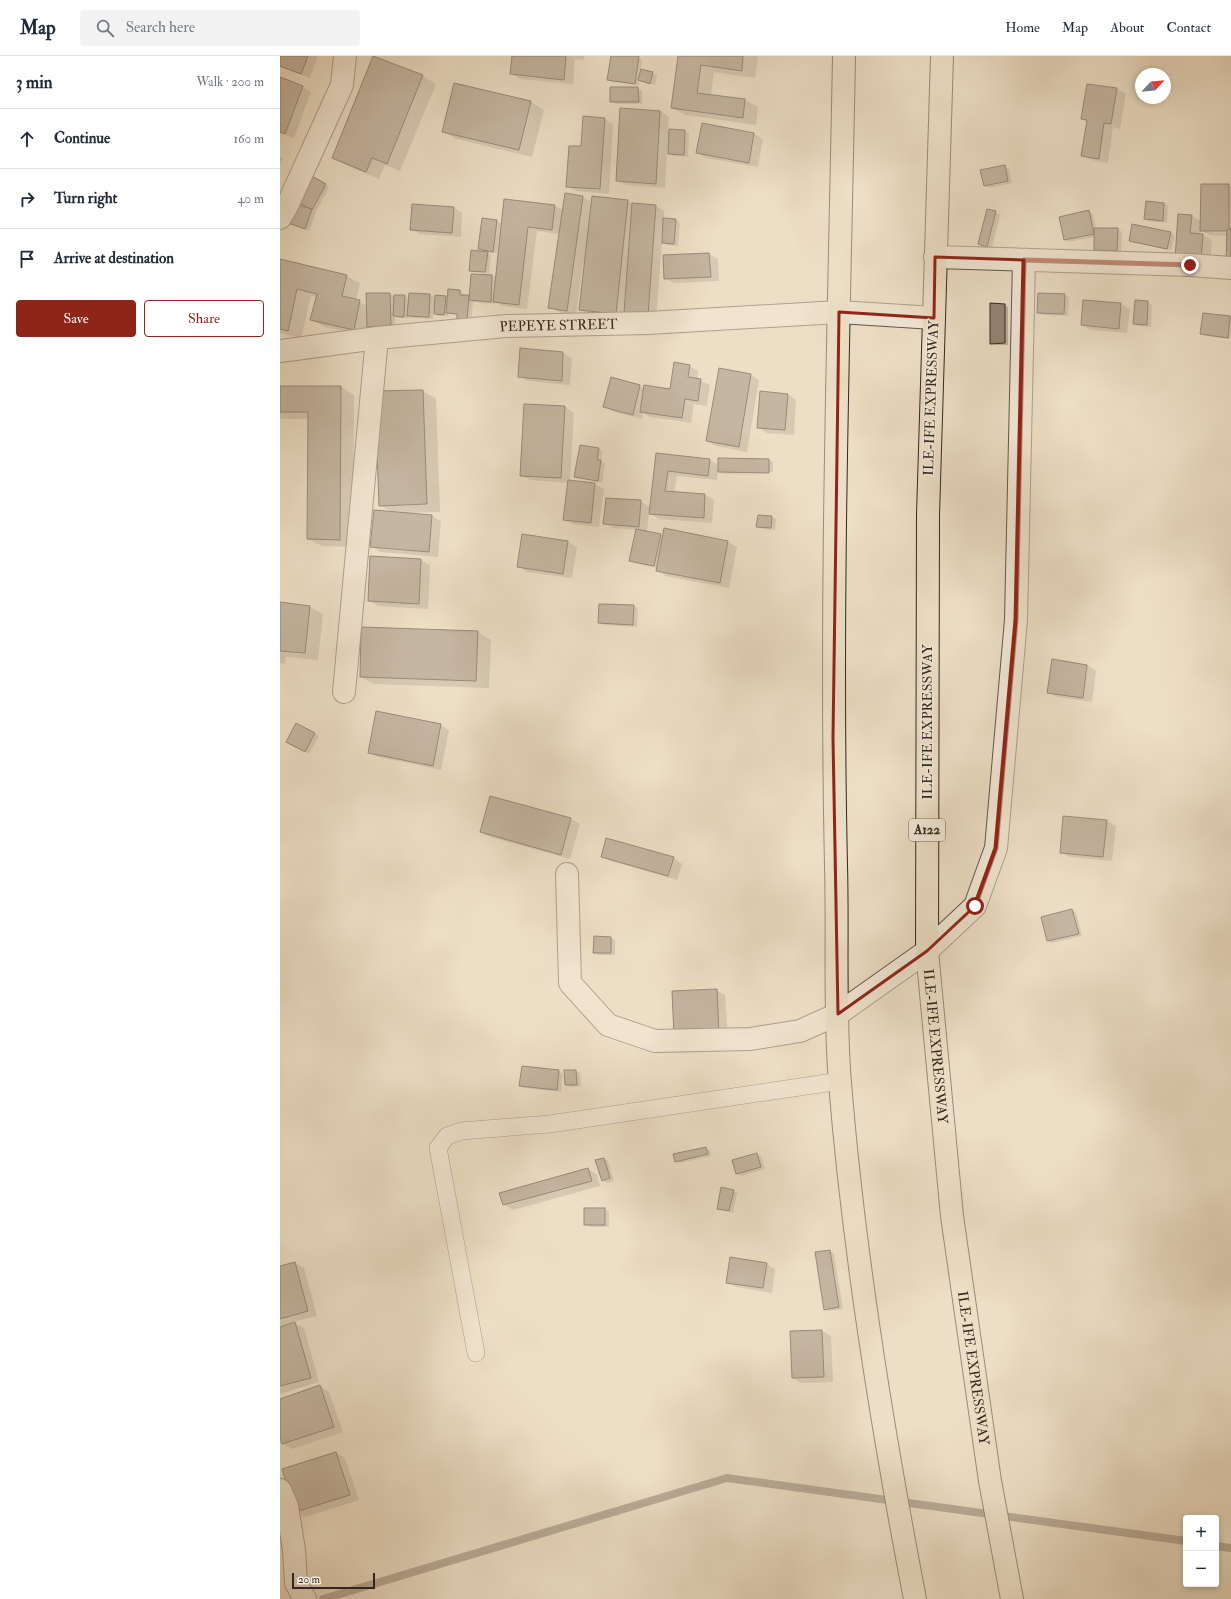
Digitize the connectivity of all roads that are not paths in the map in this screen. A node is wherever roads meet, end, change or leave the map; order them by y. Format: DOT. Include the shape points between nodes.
graph roads {
  1 [pos="345,56"];
  2 [pos="844,56"];
  3 [pos="942,56"];
  4 [pos="280,218"];
  5 [pos="936,256"];
  6 [pos="1024,260"];
  7 [pos="1231,268"];
  8 [pos="839,312"];
  9 [pos="934,318"];
  10 [pos="377,338"];
  11 [pos="280,351"];
  12 [pos="344,692"];
  13 [pos="567,874"];
  14 [pos="927,951"];
  15 [pos="838,1014"];
  16 [pos="840,1081"];
  17 [pos="476,1353"];
  18 [pos="280,1490"];
  19 [pos="305,1599"];
  20 [pos="915,1599"];
  21 [pos="1012,1599"];
  1 -- 4 [label="street" via="342,85"];
  2 -- 8 [label="highway"];
  3 -- 5 [label="highway, ILE-IFE EXPRESSWAY / A122"];
  5 -- 6 [label="street"];
  5 -- 9 [label="highway, ILE-IFE EXPRESSWAY / A122"];
  6 -- 7 [label="street"];
  6 -- 14 [label="street" via="1016,620 996,848 975,906"];
  8 -- 9 [label="street, PEPEYE STREET"];
  8 -- 10 [label="street, PEPEYE STREET" via="648,323 506,326"];
  8 -- 15 [label="highway" via="834,738"];
  9 -- 14 [label="highway, ILE-IFE EXPRESSWAY / A122" via="928,515"];
  10 -- 11 [label="street, PEPEYE STREET"];
  10 -- 12 [label="street"];
  13 -- 15 [label="street" via="570,983 608,1025 655,1041 750,1039 800,1031"];
  14 -- 15 [label="street"];
  14 -- 21 [label="highway, ILE-IFE EXPRESSWAY / A122" via="952,1216 990,1481"];
  15 -- 16 [label="highway"];
  16 -- 17 [label="lane" via="550,1124 461,1131 447,1136 438,1148"];
  16 -- 20 [label="highway" via="860,1272 895,1494"];
  18 -- 19 [label="street" via="287,1506 292,1535 296,1583"];
}
